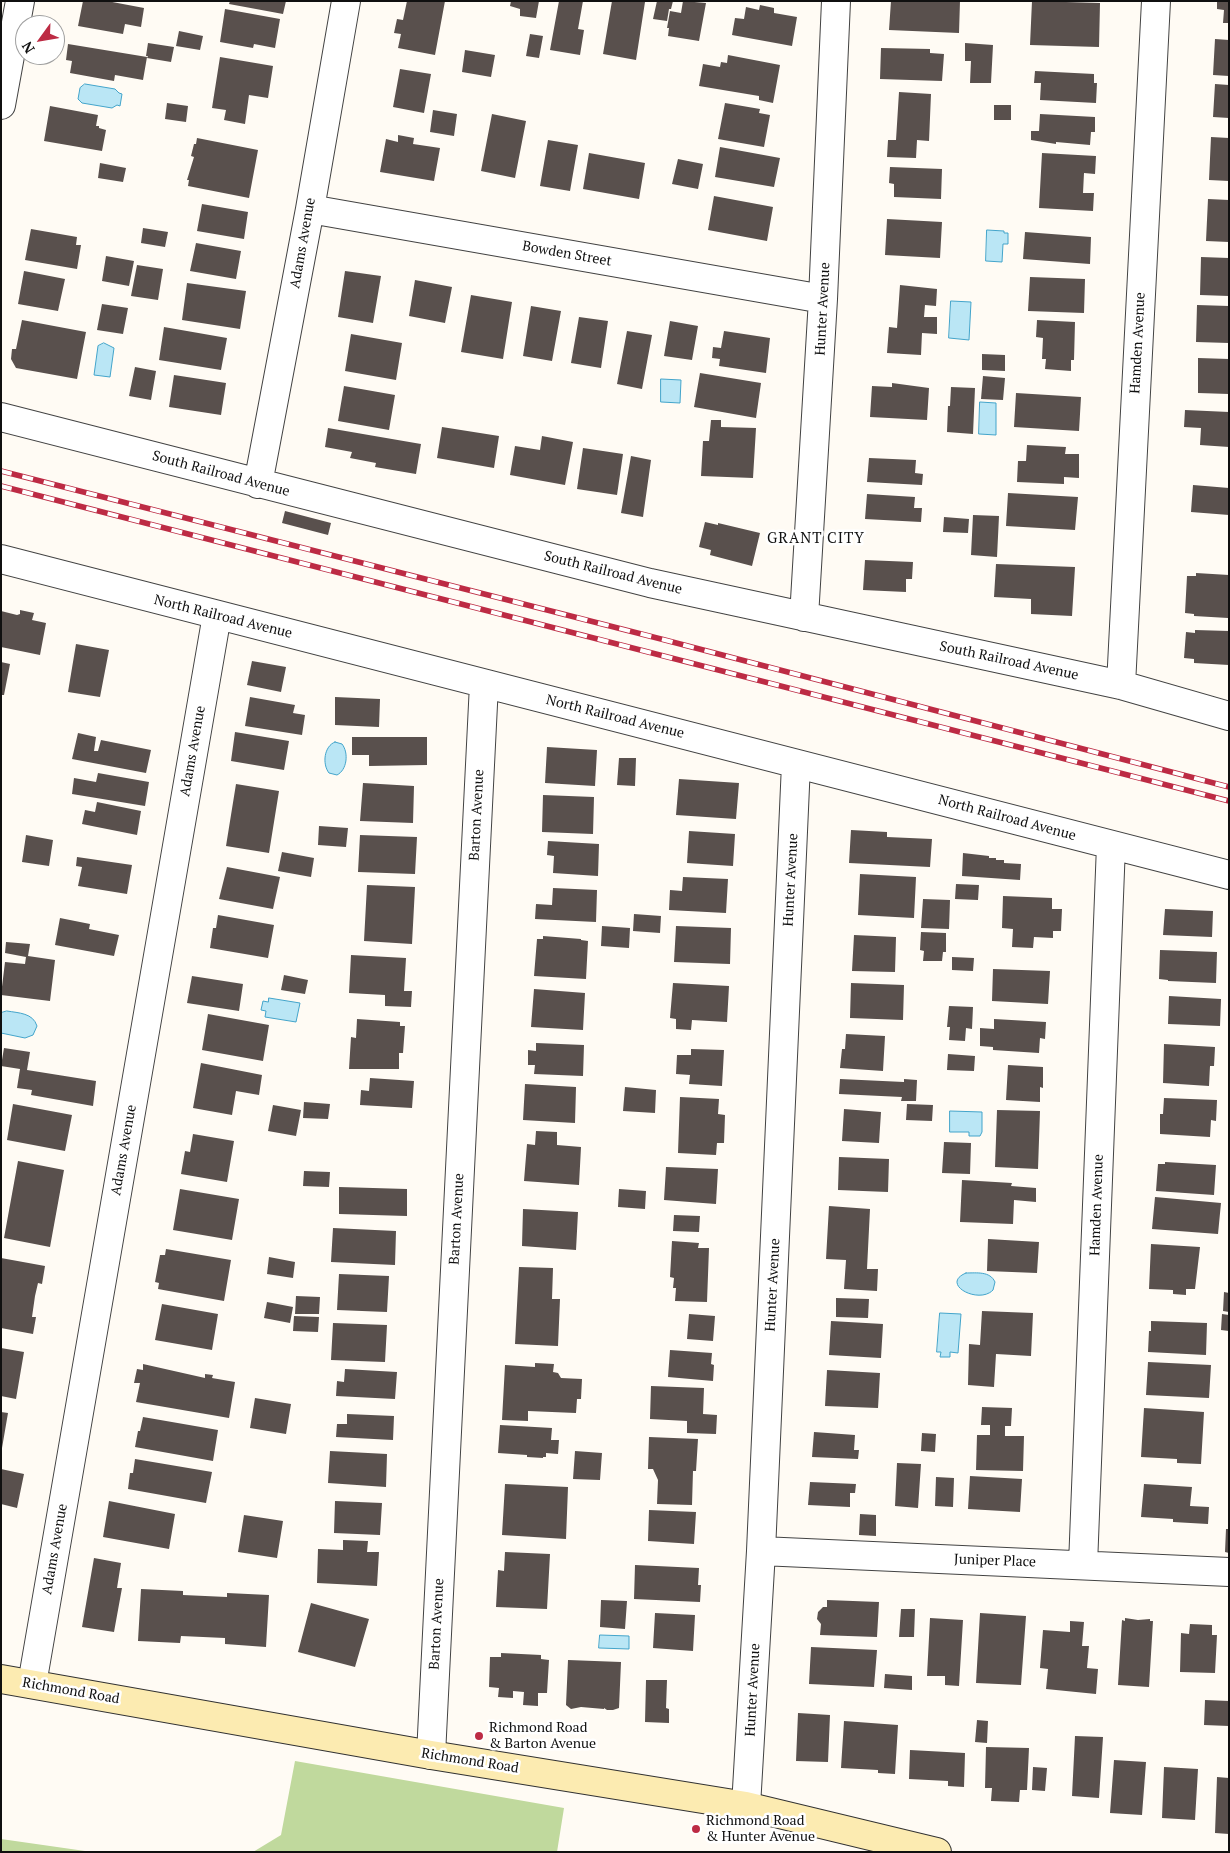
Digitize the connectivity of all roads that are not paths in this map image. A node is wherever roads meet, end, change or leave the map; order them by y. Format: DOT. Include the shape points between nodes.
graph roads {
  1 [pos="20,1"];
  2 [pos="346,1"];
  3 [pos="836,1"];
  4 [pos="1156,1"];
  5 [pos="1,105"];
  6 [pos="310,209"];
  7 [pos="823,299"];
  8 [pos="1,416"];
  9 [pos="258,484"];
  10 [pos="1,559"];
  11 [pos="217,615"];
  12 [pos="804,616"];
  13 [pos="484,684"];
  14 [pos="1121,685"];
  15 [pos="1229,716"];
  16 [pos="796,764"];
  17 [pos="1111,845"];
  18 [pos="1229,875"];
  19 [pos="761,1551"];
  20 [pos="1083,1565"];
  21 [pos="1229,1572"];
  22 [pos="1,1678"];
  23 [pos="32,1684"];
  24 [pos="431,1754"];
  25 [pos="746,1806"];
  26 [pos="937,1852"];
  1 -- 5 [label="street"];
  2 -- 6 [label="street, Adams Avenue"];
  3 -- 7 [label="street, Hunter Avenue"];
  4 -- 14 [label="street, Hamden Avenue"];
  6 -- 7 [label="street, Bowden Street"];
  6 -- 9 [label="street, Adams Avenue"];
  7 -- 12 [label="street, Hunter Avenue"];
  8 -- 9 [label="street, South Railroad Avenue"];
  9 -- 12 [label="street, South Railroad Avenue" via="650,583"];
  10 -- 11 [label="street, North Railroad Avenue"];
  11 -- 13 [label="street, North Railroad Avenue"];
  11 -- 23 [label="street, Adams Avenue"];
  12 -- 14 [label="street, South Railroad Avenue"];
  13 -- 16 [label="street, North Railroad Avenue"];
  13 -- 24 [label="street, Barton Avenue"];
  14 -- 15 [label="street, South Railroad Avenue"];
  16 -- 17 [label="street, North Railroad Avenue"];
  16 -- 19 [label="street, Hunter Avenue"];
  17 -- 18 [label="street, North Railroad Avenue"];
  17 -- 20 [label="street, Hamden Avenue"];
  19 -- 20 [label="street, Juniper Place"];
  19 -- 25 [label="street, Hunter Avenue"];
  20 -- 21 [label="street, Juniper Place"];
  22 -- 23 [label="main road, Richmond Road"];
  23 -- 24 [label="main road, Richmond Road"];
  24 -- 25 [label="main road, Richmond Road"];
  25 -- 26 [label="main road, Richmond Road"];
}
